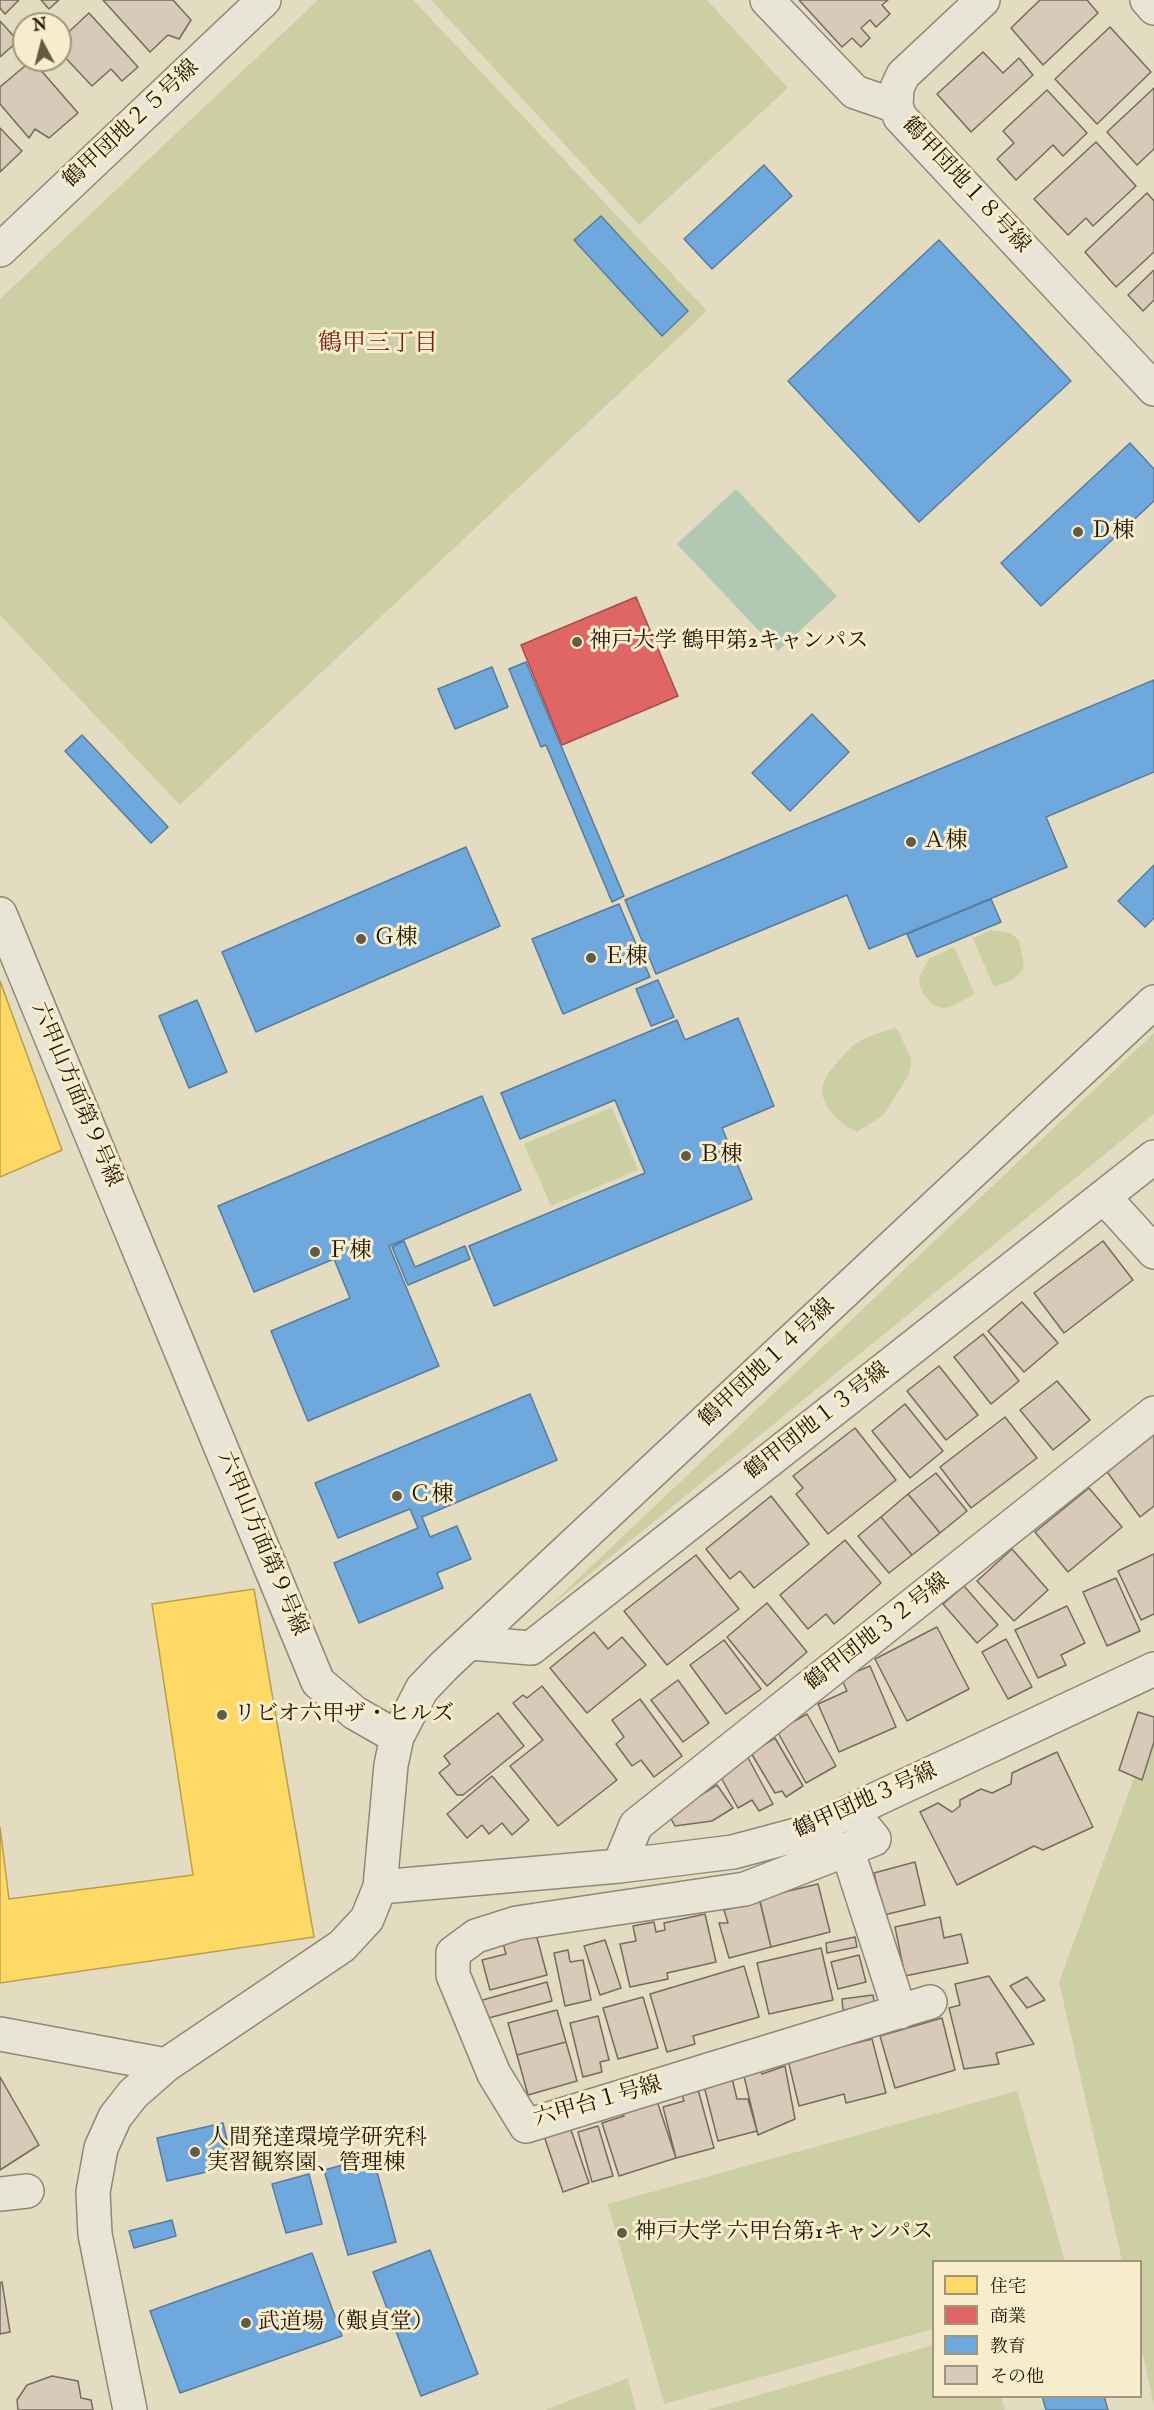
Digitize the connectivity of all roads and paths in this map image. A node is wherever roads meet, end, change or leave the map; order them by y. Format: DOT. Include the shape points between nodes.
graph roads {
  1 [pos="264,0"];
  2 [pos="767,0"];
  3 [pos="983,0"];
  4 [pos="1147,0"];
  5 [pos="1154,8"];
  6 [pos="896,106"];
  7 [pos="0,250"];
  8 [pos="1154,389"];
  9 [pos="0,915"];
  10 [pos="1154,1002"];
  11 [pos="1154,1157"];
  12 [pos="1104,1197"];
  13 [pos="1154,1252"];
  14 [pos="1154,1413"];
  15 [pos="470,1643"];
  16 [pos="1154,1669"];
  17 [pos="397,1737"];
  18 [pos="850,1811"];
  19 [pos="847,1849"];
  20 [pos="619,1866"];
  21 [pos="380,1887"];
  22 [pos="0,2034"];
  23 [pos="166,2065"];
  24 [pos="130,2410"];
  1 -- 7 [label="street, 鶴甲団地２５号線"];
  2 -- 6 [label="street, 鶴甲団地１８号線" via="855,92"];
  3 -- 6 [label="street" via="903,75"];
  4 -- 5 [label="street"];
  6 -- 8 [label="street, 鶴甲団地１８号線" via="900,117"];
  9 -- 17 [label="street, 六甲山方面第９号線" via="318,1682 355,1713"];
  10 -- 15 [label="street, 鶴甲団地１４号線"];
  11 -- 12 [label="street, 鶴甲団地１３号線"];
  12 -- 13 [label="street"];
  12 -- 15 [label="street, 鶴甲団地１３号線" via="531,1648"];
  14 -- 20 [label="street, 鶴甲団地３２号線" via="636,1825"];
  15 -- 17 [label="street, 鶴甲団地１４号線" via="422,1689"];
  16 -- 18 [label="street, 鶴甲団地３号線"];
  17 -- 21 [label="street"];
  18 -- 19 [label="street, 六甲台１号線" via="874,1839"];
  18 -- 20 [label="street, 鶴甲団地３号線" via="804,1833 733,1852"];
  19 -- 19 [label="street, 六甲台１号線" via="915,2007 526,2126 494,2074 453,1975 453,1953 476,1936 517,1923 745,1889"];
  20 -- 21 [label="street, 鶴甲団地３号線"];
  21 -- 23 [label="street" via="367,1919 342,1946"];
  22 -- 23 [label="street"];
  23 -- 24 [label="street" via="115,2116 101,2148 93,2192 95,2234"];
}
